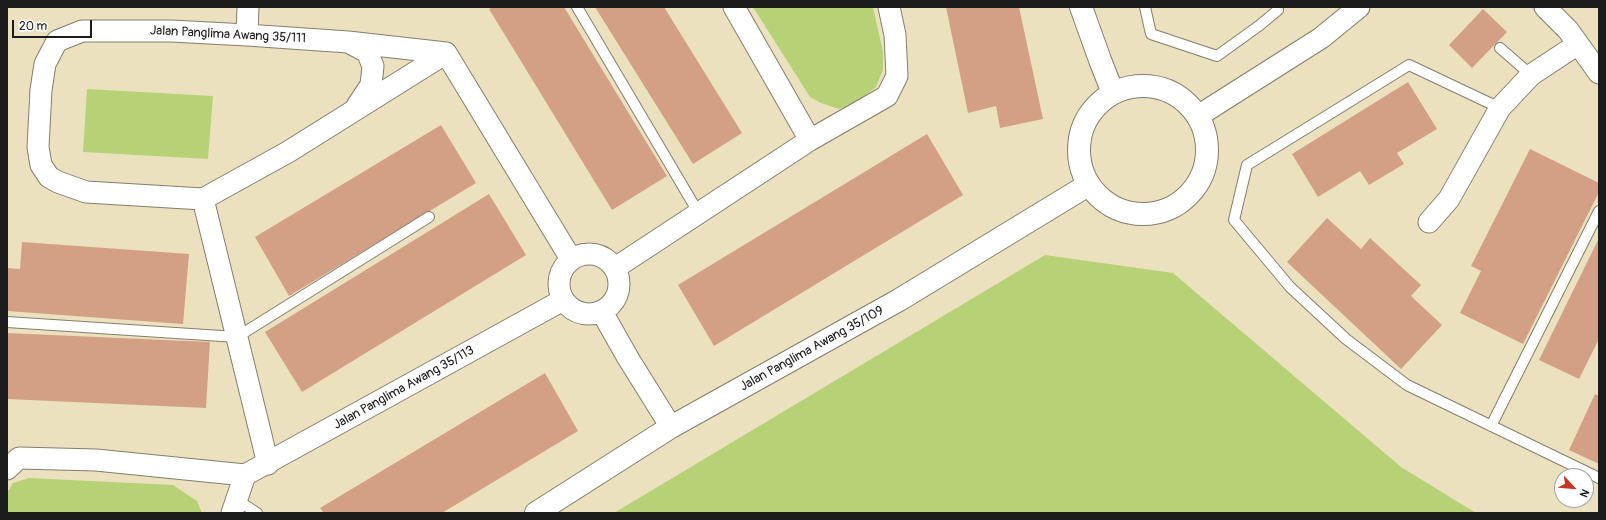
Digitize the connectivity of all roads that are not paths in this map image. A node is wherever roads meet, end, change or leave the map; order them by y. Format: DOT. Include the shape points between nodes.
graph roads {
  1 [pos="248,7"];
  2 [pos="577,7"];
  3 [pos="734,7"];
  4 [pos="889,7"];
  5 [pos="1081,7"];
  6 [pos="1145,7"];
  7 [pos="1277,7"];
  8 [pos="1359,7"];
  9 [pos="1545,7"];
  10 [pos="1565,7"];
  11 [pos="246,35"];
  12 [pos="1573,37"];
  13 [pos="348,42"];
  14 [pos="1500,48"];
  15 [pos="446,53"];
  16 [pos="1599,73"];
  17 [pos="1531,75"];
  18 [pos="1113,93"];
  19 [pos="1500,108"];
  20 [pos="355,109"];
  21 [pos="1198,116"];
  22 [pos="810,140"];
  23 [pos="1088,185"];
  24 [pos="203,198"];
  25 [pos="698,212"];
  26 [pos="1599,212"];
  27 [pos="430,217"];
  28 [pos="1429,222"];
  29 [pos="571,258"];
  30 [pos="615,268"];
  31 [pos="563,300"];
  32 [pos="602,312"];
  33 [pos="7,322"];
  34 [pos="237,337"];
  35 [pos="1491,426"];
  36 [pos="671,428"];
  37 [pos="268,464"];
  38 [pos="7,468"];
  39 [pos="245,475"];
  40 [pos="1599,478"];
  41 [pos="235,506"];
  42 [pos="257,513"];
  43 [pos="536,513"];
  1 -- 11 [label="street"];
  2 -- 25 [label="lane"];
  3 -- 22 [label="street"];
  4 -- 22 [label="street" via="895,35 897,76 887,96"];
  5 -- 18 [label="street"];
  6 -- 7 [label="lane" via="1152,34 1217,56 1260,25 1278,10"];
  8 -- 21 [label="street" via="1321,38"];
  9 -- 12 [label="street"];
  10 -- 12 [label="street"];
  11 -- 13 [label="street, Jalan Panglima Awang 35/111"];
  11 -- 24 [label="street, Jalan Panglima Awang 35/111" via="171,31 82,32 57,41 45,64 38,147 41,165 49,177 86,192"];
  12 -- 16 [label="street"];
  12 -- 17 [label="street"];
  13 -- 15 [label="street, Jalan Panglima Awang 35/111"];
  13 -- 20 [label="street" via="367,52 373,66 371,84"];
  14 -- 17 [label="lane"];
  15 -- 20 [label="street"];
  15 -- 29 [label="street"];
  17 -- 19 [label="street"];
  18 -- 21 [label="street" via="1143,85 1164,89 1183,100"];
  18 -- 23 [label="street" via="1102,100 1088,116 1080,137 1079,158"];
  19 -- 28 [label="street" via="1449,199"];
  19 -- 35 [label="lane" via="1409,65 1247,166 1234,220 1290,288 1346,339 1407,385"];
  20 -- 24 [label="street" via="288,152"];
  21 -- 23 [label="street" via="1205,135 1207,156 1201,175 1190,193 1174,206 1155,213 1134,214 1115,208"];
  22 -- 25 [label="street"];
  23 -- 36 [label="street, Jalan Panglima Awang 35/109" via="899,300"];
  24 -- 34 [label="street"];
  25 -- 30 [label="street"];
  26 -- 35 [label="lane"];
  27 -- 34 [label="lane"];
  29 -- 30 [label="street" via="590,253 600,255"];
  29 -- 31 [label="street" via="560,274 558,283"];
  30 -- 32 [label="street" via="619,278 617,292 610,306"];
  31 -- 32 [label="street" via="576,312"];
  31 -- 37 [label="street, Jalan Panglima Awang 35/113"];
  32 -- 36 [label="street"];
  33 -- 34 [label="lane"];
  34 -- 37 [label="street"];
  35 -- 40 [label="lane"];
  36 -- 43 [label="street, Jalan Panglima Awang 35/109"];
  37 -- 39 [label="street, Jalan Panglima Awang 35/113"];
  38 -- 39 [label="street" via="19,458 96,460"];
  39 -- 41 [label="street"];
  41 -- 42 [label="lane"];
}
